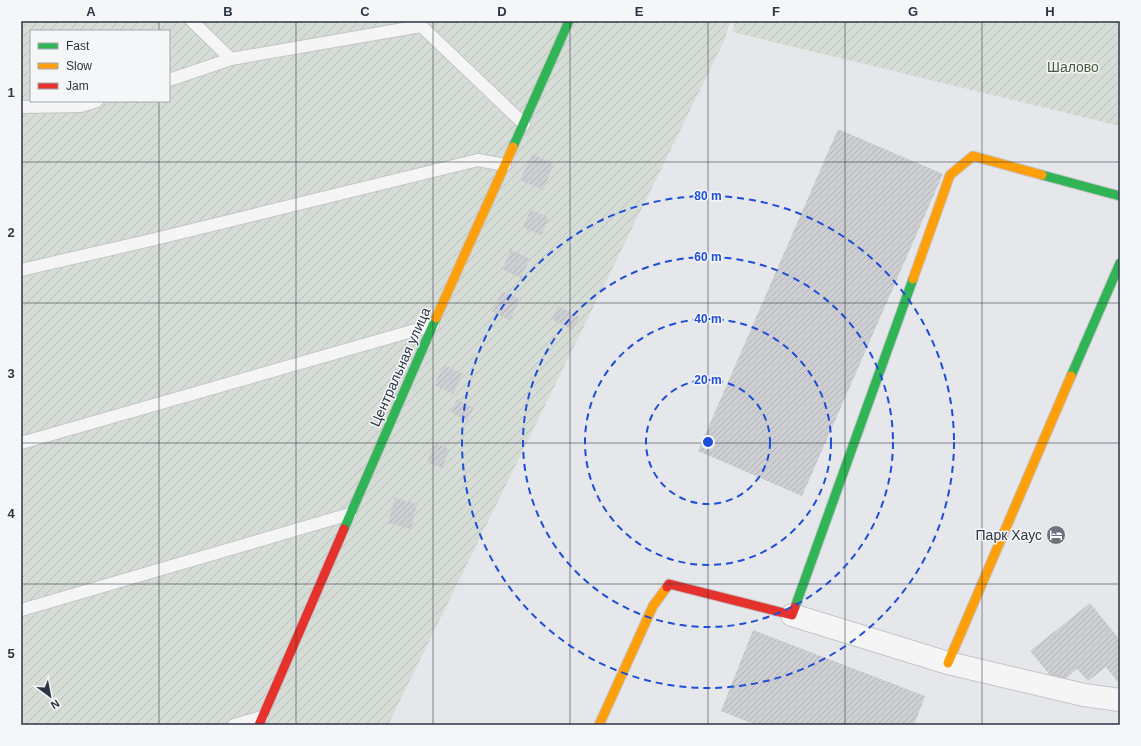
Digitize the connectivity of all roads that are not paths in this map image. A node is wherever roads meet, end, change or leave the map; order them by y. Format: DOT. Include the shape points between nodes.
graph roads {
  1 [pos="192,21"];
  2 [pos="569,21"];
  3 [pos="418,24"];
  4 [pos="231,59"];
  5 [pos="170,80"];
  6 [pos="94,102"];
  7 [pos="21,107"];
  8 [pos="524,124"];
  9 [pos="505,165"];
  10 [pos="1120,196"];
  11 [pos="1120,263"];
  12 [pos="21,270"];
  13 [pos="433,325"];
  14 [pos="21,443"];
  15 [pos="350,514"];
  16 [pos="21,610"];
  17 [pos="792,615"];
  18 [pos="948,663"];
  19 [pos="1120,700"];
  20 [pos="261,721"];
  21 [pos="234,725"];
  22 [pos="599,725"];
  1 -- 4 [label="lane"];
  2 -- 8 [label="street, Центральная улица"];
  3 -- 4 [label="lane"];
  3 -- 8 [label="lane"];
  4 -- 5 [label="lane"];
  6 -- 7 [label="lane" via="81,106"];
  8 -- 9 [label="street, Центральная улица"];
  9 -- 12 [label="lane" via="478,160"];
  9 -- 13 [label="street, Центральная улица"];
  10 -- 17 [label="street" via="973,156 950,175"];
  11 -- 18 [label="street"];
  13 -- 14 [label="lane"];
  13 -- 15 [label="street, Центральная улица"];
  15 -- 16 [label="lane"];
  15 -- 20 [label="street, Центральная улица"];
  17 -- 18 [label="street"];
  17 -- 22 [label="street" via="669,584 653,606"];
  18 -- 19 [label="street" via="1084,695"];
  20 -- 21 [label="lane"];
}
